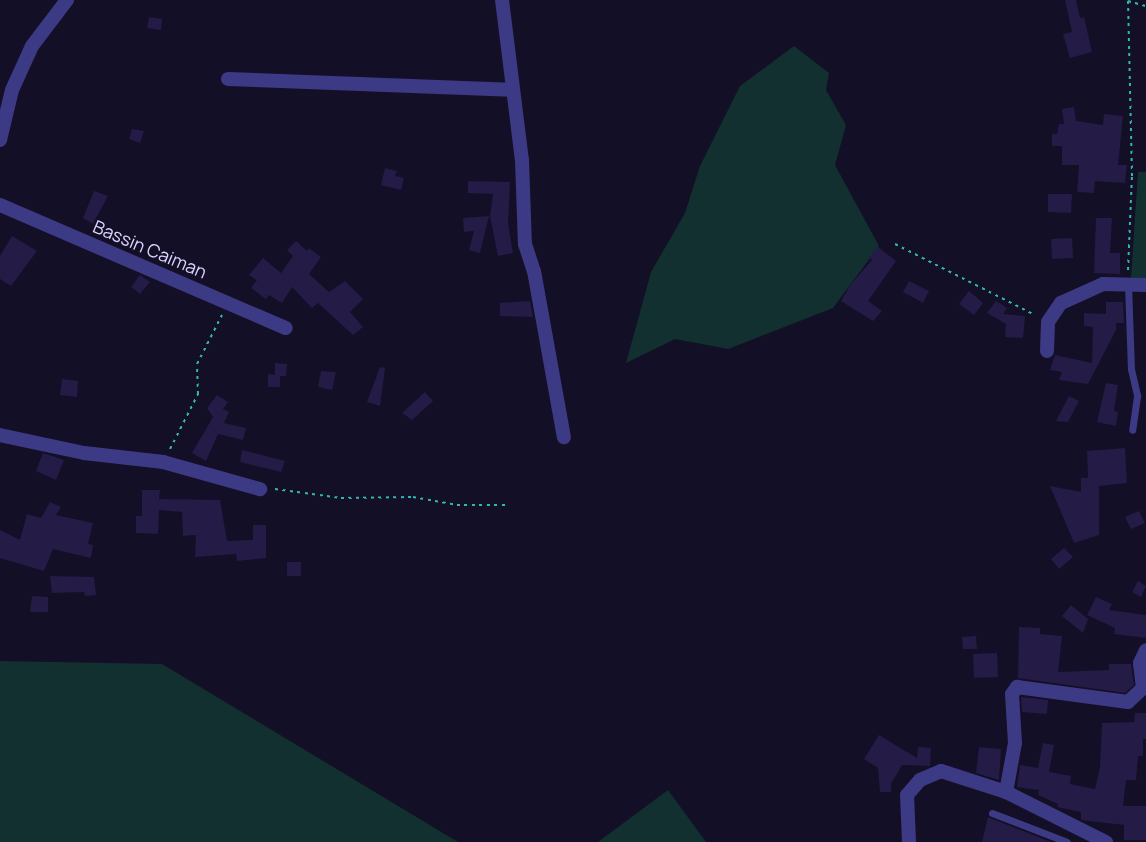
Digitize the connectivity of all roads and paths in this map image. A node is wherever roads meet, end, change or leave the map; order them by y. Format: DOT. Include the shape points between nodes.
graph roads {
  1 [pos="67,0"];
  2 [pos="502,0"];
  3 [pos="1146,6"];
  4 [pos="228,79"];
  5 [pos="513,90"];
  6 [pos="0,140"];
  7 [pos="0,205"];
  8 [pos="895,244"];
  9 [pos="1128,285"];
  10 [pos="1146,285"];
  11 [pos="228,302"];
  12 [pos="1048,322"];
  13 [pos="286,328"];
  14 [pos="1047,351"];
  15 [pos="1132,430"];
  16 [pos="0,435"];
  17 [pos="564,437"];
  18 [pos="163,462"];
  19 [pos="260,489"];
  20 [pos="506,505"];
  21 [pos="1146,650"];
  22 [pos="1006,792"];
  23 [pos="992,813"];
  24 [pos="909,842"];
  25 [pos="1067,842"];
  26 [pos="1106,842"];
  1 -- 6 [label="street" via="32,46 12,90"];
  2 -- 5 [label="street"];
  3 -- 9 [label="path" via="1128,1 1132,176"];
  4 -- 5 [label="street"];
  5 -- 17 [label="street" via="522,160 525,244 534,270"];
  7 -- 11 [label="street, Bassin Caiman"];
  8 -- 12 [label="path"];
  9 -- 10 [label="street"];
  9 -- 12 [label="street" via="1103,284 1071,298 1061,303"];
  9 -- 15 [label="lane" via="1131,369 1137,396"];
  11 -- 13 [label="street, Bassin Caiman"];
  11 -- 18 [label="path" via="197,364 198,394"];
  12 -- 14 [label="street"];
  16 -- 18 [label="street" via="84,453"];
  18 -- 19 [label="street"];
  19 -- 20 [label="path" via="341,498 413,497 457,505"];
  21 -- 22 [label="street" via="1140,663 1143,688 1128,702 1017,687 1012,694 1016,743"];
  22 -- 24 [label="street" via="941,771 920,780 907,795"];
  22 -- 26 [label="street"];
  23 -- 25 [label="lane"];
}
